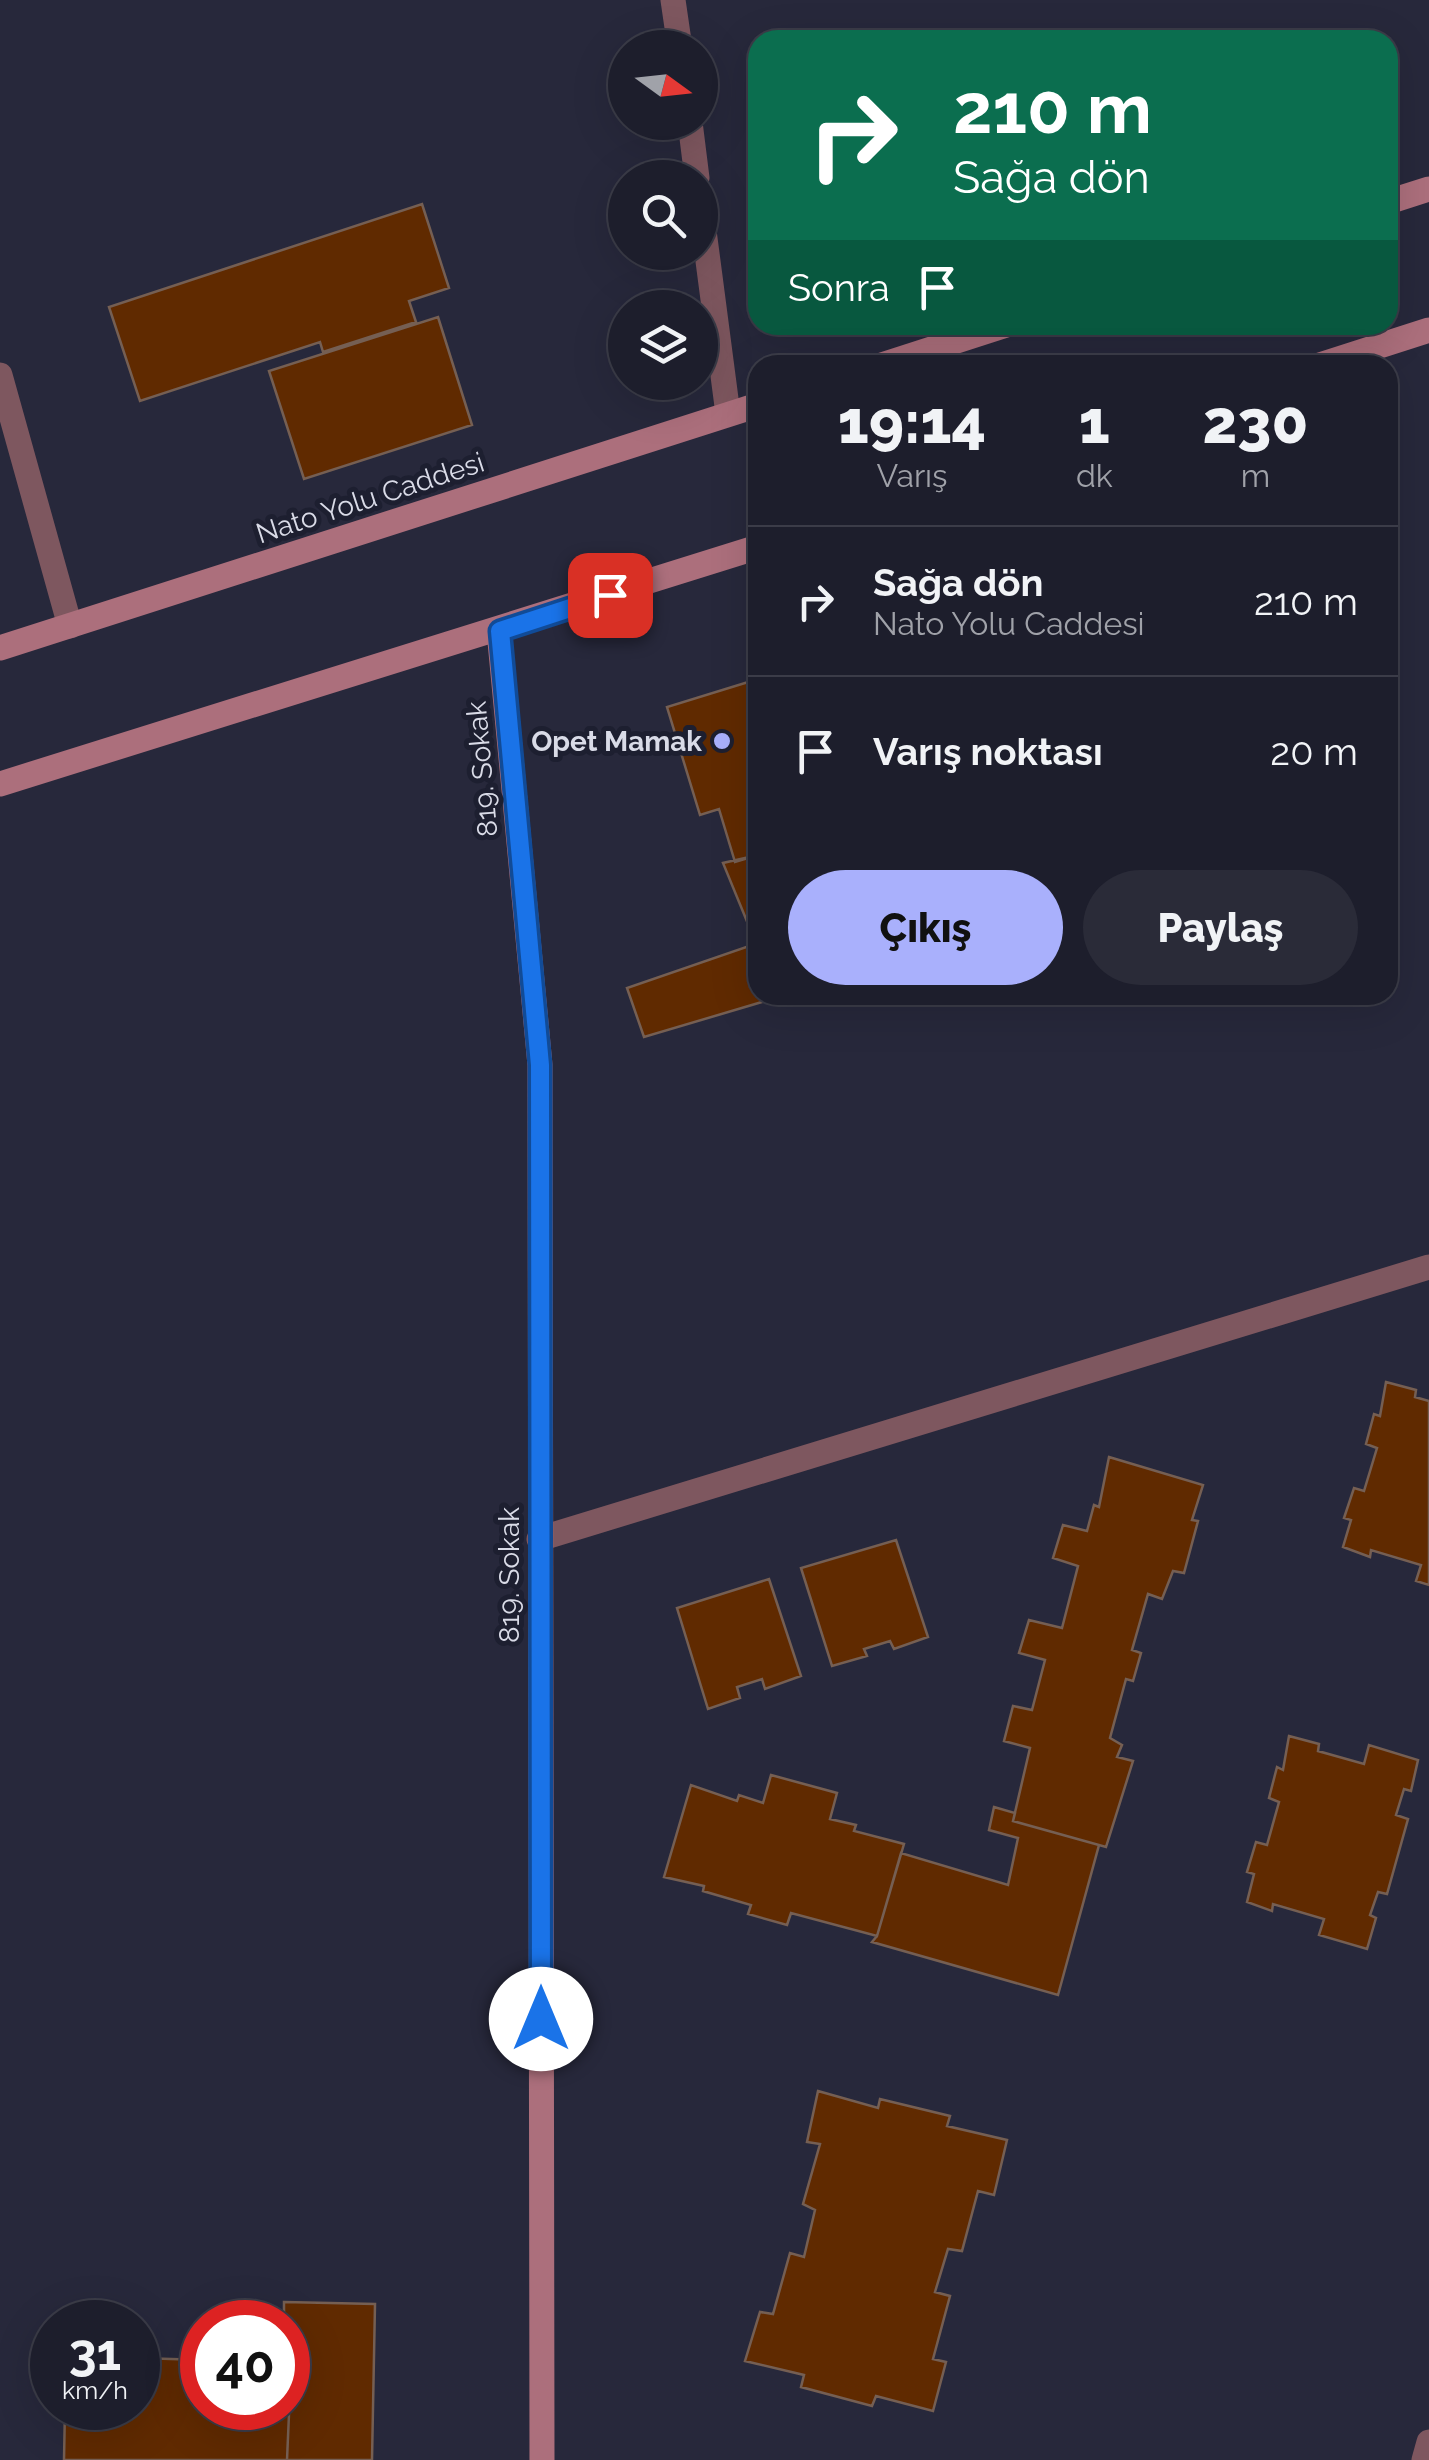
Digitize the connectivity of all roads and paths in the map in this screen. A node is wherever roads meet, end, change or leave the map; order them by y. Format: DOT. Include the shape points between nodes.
graph roads {
  1 [pos="674,0"];
  2 [pos="678,30"];
  3 [pos="1429,189"];
  4 [pos="1398,199"];
  5 [pos="709,270"];
  6 [pos="1429,330"];
  7 [pos="975,335"];
  8 [pos="913,355"];
  9 [pos="1351,355"];
  10 [pos="0,375"];
  11 [pos="748,408"];
  12 [pos="728,414"];
  13 [pos="748,550"];
  14 [pos="70,626"];
  15 [pos="500,631"];
  16 [pos="0,648"];
  17 [pos="0,784"];
  18 [pos="1429,1267"];
  19 [pos="539,1539"];
  20 [pos="1429,2442"];
  21 [pos="542,2460"];
  22 [pos="1424,2460"];
  1 -- 2 [label="street"];
  3 -- 4 [label="main road"];
  5 -- 12 [label="street"];
  6 -- 9 [label="main road"];
  7 -- 8 [label="main road"];
  10 -- 14 [label="street"];
  11 -- 12 [label="main road, Nato Yolu Caddesi"];
  12 -- 14 [label="main road, Nato Yolu Caddesi"];
  13 -- 15 [label="main road"];
  14 -- 16 [label="main road, Nato Yolu Caddesi"];
  15 -- 17 [label="main road"];
  15 -- 19 [label="main road, 819. Sokak" via="540,1065"];
  18 -- 19 [label="street"];
  19 -- 21 [label="main road, 819. Sokak"];
  20 -- 22 [label="street"];
}
